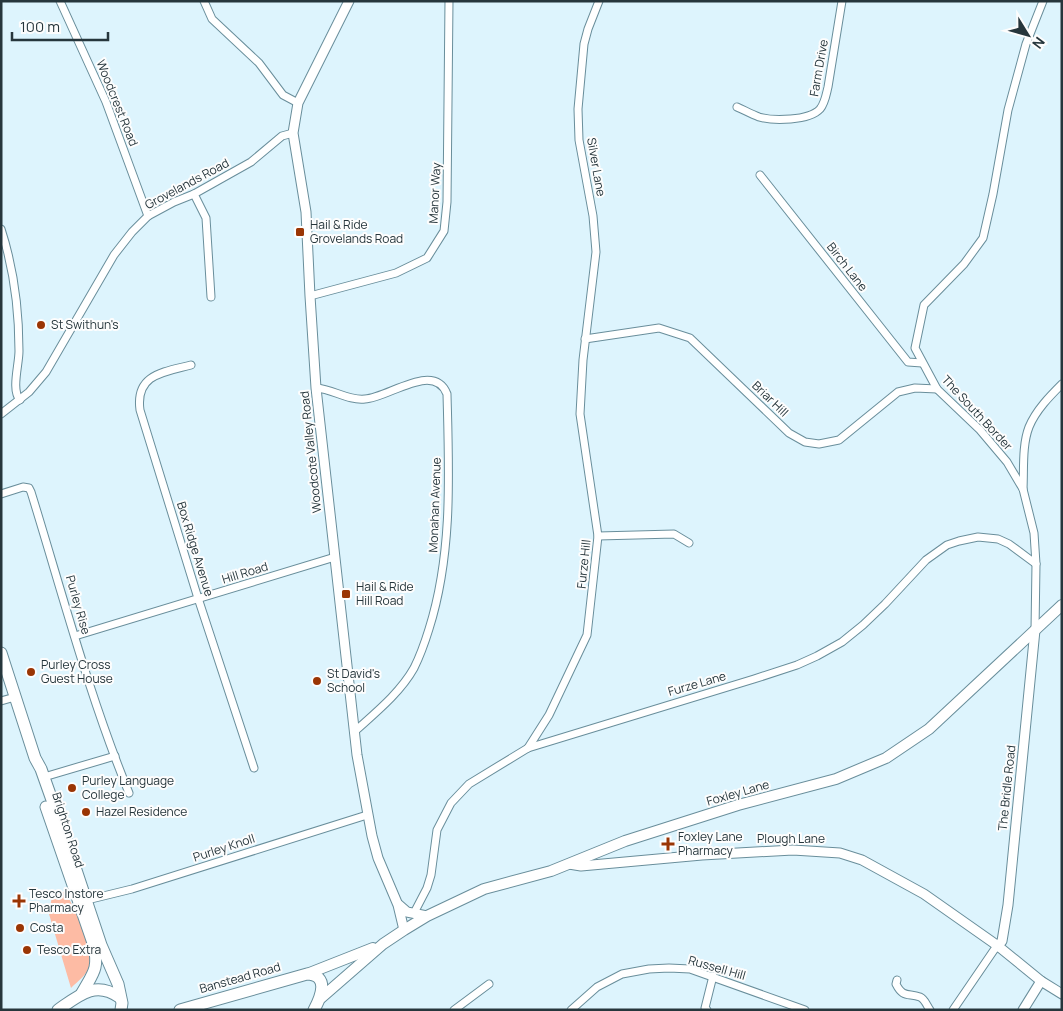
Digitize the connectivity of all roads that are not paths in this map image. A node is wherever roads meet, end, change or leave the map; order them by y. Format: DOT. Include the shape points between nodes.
graph roads {
  1 [pos="60,1"];
  2 [pos="349,1"];
  3 [pos="449,1"];
  4 [pos="599,1"];
  5 [pos="842,1"];
  6 [pos="1043,1"];
  7 [pos="205,2"];
  8 [pos="298,103"];
  9 [pos="737,107"];
  10 [pos="293,133"];
  11 [pos="760,175"];
  12 [pos="194,194"];
  13 [pos="148,216"];
  14 [pos="1,229"];
  15 [pos="211,296"];
  16 [pos="310,296"];
  17 [pos="586,339"];
  18 [pos="922,363"];
  19 [pos="191,365"];
  20 [pos="1062,384"];
  21 [pos="316,388"];
  22 [pos="937,390"];
  23 [pos="20,400"];
  24 [pos="1,414"];
  25 [pos="1022,488"];
  26 [pos="1,494"];
  27 [pos="598,536"];
  28 [pos="688,543"];
  29 [pos="335,557"];
  30 [pos="1036,564"];
  31 [pos="198,598"];
  32 [pos="1062,605"];
  33 [pos="1035,630"];
  34 [pos="75,636"];
  35 [pos="1,653"];
  36 [pos="15,697"];
  37 [pos="1,702"];
  38 [pos="354,732"];
  39 [pos="528,748"];
  40 [pos="115,756"];
  41 [pos="35,758"];
  42 [pos="254,768"];
  43 [pos="44,777"];
  44 [pos="129,793"];
  45 [pos="367,815"];
  46 [pos="569,864"];
  47 [pos="87,900"];
  48 [pos="398,905"];
  49 [pos="414,913"];
  50 [pos="427,916"];
  51 [pos="404,930"];
  52 [pos="383,944"];
  53 [pos="998,946"];
  54 [pos="307,974"];
  55 [pos="713,976"];
  56 [pos="897,980"];
  57 [pos="1042,981"];
  58 [pos="489,984"];
  59 [pos="82,993"];
  60 [pos="1062,994"];
  61 [pos="321,998"];
  62 [pos="122,1005"];
  63 [pos="58,1010"];
  64 [pos="180,1010"];
  65 [pos="314,1010"];
  66 [pos="454,1010"];
  67 [pos="571,1010"];
  68 [pos="707,1010"];
  69 [pos="805,1010"];
  70 [pos="930,1010"];
  71 [pos="953,1010"];
  72 [pos="1023,1010"];
  1 -- 13 [label="street, Woodcrest Road" via="106,102"];
  2 -- 8 [label="street, Woodcote Valley Road"];
  3 -- 16 [label="street, Manor Way" via="444,231 427,258 396,272"];
  4 -- 17 [label="street, Silver Lane" via="584,44 578,108 579,140 596,252"];
  5 -- 9 [label="street, Farm Drive" via="828,87 819,111 801,119 769,118"];
  6 -- 18 [label="street, The South Border" via="1026,44 1008,110 983,238 964,264 924,305 915,348"];
  7 -- 8 [label="street" via="212,19 260,63 283,95"];
  8 -- 10 [label="street, Woodcote Valley Road"];
  10 -- 12 [label="street, Grovelands Road" via="282,136 251,162"];
  10 -- 16 [label="street, Woodcote Valley Road" via="306,212"];
  11 -- 18 [label="street, Birch Lane" via="908,362"];
  12 -- 13 [label="street, Grovelands Road"];
  12 -- 15 [label="street" via="206,218"];
  13 -- 23 [label="street, Grovelands Road" via="114,255 46,372"];
  14 -- 23 [label="street" via="16,295 19,352 16,393"];
  16 -- 21 [label="street, Woodcote Valley Road"];
  17 -- 22 [label="street, Briar Hill" via="658,328 690,338 789,433 805,442 819,444 839,440 898,392 915,388"];
  17 -- 27 [label="street, Furze Hill" via="580,414"];
  18 -- 22 [label="street, The South Border"];
  19 -- 31 [label="street, Box Ridge Avenue" via="149,379 141,392 139,404"];
  20 -- 25 [label="street" via="1042,406 1029,428"];
  21 -- 29 [label="street, Woodcote Valley Road"];
  21 -- 38 [label="street, Monahan Avenue" via="366,400 428,380 438,382 447,394 446,542 434,614 413,669 392,696"];
  22 -- 25 [label="street, The South Border" via="980,430 1007,462"];
  23 -- 24 [label="street, Grovelands Road"];
  25 -- 30 [label="street, The South Border" via="1034,533"];
  26 -- 34 [label="street, Purley Rise" via="25,487 30,489"];
  27 -- 28 [label="street" via="674,534"];
  27 -- 39 [label="street, Furze Hill" via="587,636 549,714"];
  29 -- 31 [label="street, Hill Road"];
  29 -- 38 [label="street, Woodcote Valley Road"];
  30 -- 33 [label="street, The South Border"];
  30 -- 39 [label="street, Furze Lane" via="998,539 978,537 959,540 926,560 863,625 817,656 754,679"];
  31 -- 34 [label="street, Hill Road"];
  31 -- 42 [label="street, Box Ridge Avenue"];
  32 -- 33 [label="main road, Foxley Lane"];
  33 -- 46 [label="main road, Foxley Lane" via="929,729 886,758 836,779 738,805 644,835"];
  33 -- 53 [label="street, The Bridle Road" via="1008,904 1002,941"];
  34 -- 40 [label="street, Purley Rise"];
  35 -- 36 [label="highway, Brighton Road"];
  36 -- 37 [label="street"];
  36 -- 41 [label="highway, Brighton Road"];
  38 -- 45 [label="street, Woodcote Valley Road"];
  39 -- 49 [label="street, Furze Lane" via="469,784 450,803 437,830 427,888"];
  40 -- 43 [label="street"];
  40 -- 44 [label="street, Purley Rise"];
  41 -- 43 [label="highway, Brighton Road"];
  41 -- 59 [label="highway, Brighton Road" via="34,771 97,960"];
  43 -- 47 [label="highway, Brighton Road"];
  45 -- 47 [label="street, Purley Knoll" via="132,889"];
  45 -- 48 [label="street, Woodcote Valley Road" via="375,848"];
  46 -- 50 [label="main road, Foxley Lane" via="484,889"];
  46 -- 53 [label="street, Plough Lane" via="581,866 793,850 840,853 862,860 924,894"];
  47 -- 62 [label="highway, Brighton Road" via="118,984"];
  48 -- 49 [label="street" via="404,911"];
  48 -- 51 [label="street, Woodcote Valley Road"];
  49 -- 50 [label="street"];
  50 -- 51 [label="main road, Foxley Lane"];
  51 -- 52 [label="main road, Foxley Lane"];
  52 -- 54 [label="main road, Banstead Road"];
  52 -- 61 [label="main road"];
  53 -- 57 [label="street, Plough Lane"];
  53 -- 71 [label="street"];
  54 -- 61 [label="highway" via="319,979"];
  54 -- 64 [label="highway, Banstead Road"];
  55 -- 67 [label="street, Russell Hill" via="690,969 669,968 622,974 597,986"];
  55 -- 68 [label="street"];
  55 -- 69 [label="street, Russell Hill"];
  56 -- 70 [label="street" via="899,990 920,997"];
  57 -- 60 [label="street, Plough Lane"];
  57 -- 72 [label="street"];
  58 -- 66 [label="street"];
  59 -- 62 [label="highway" via="88,990 114,993"];
  59 -- 63 [label="highway"];
  61 -- 65 [label="highway"];
}
